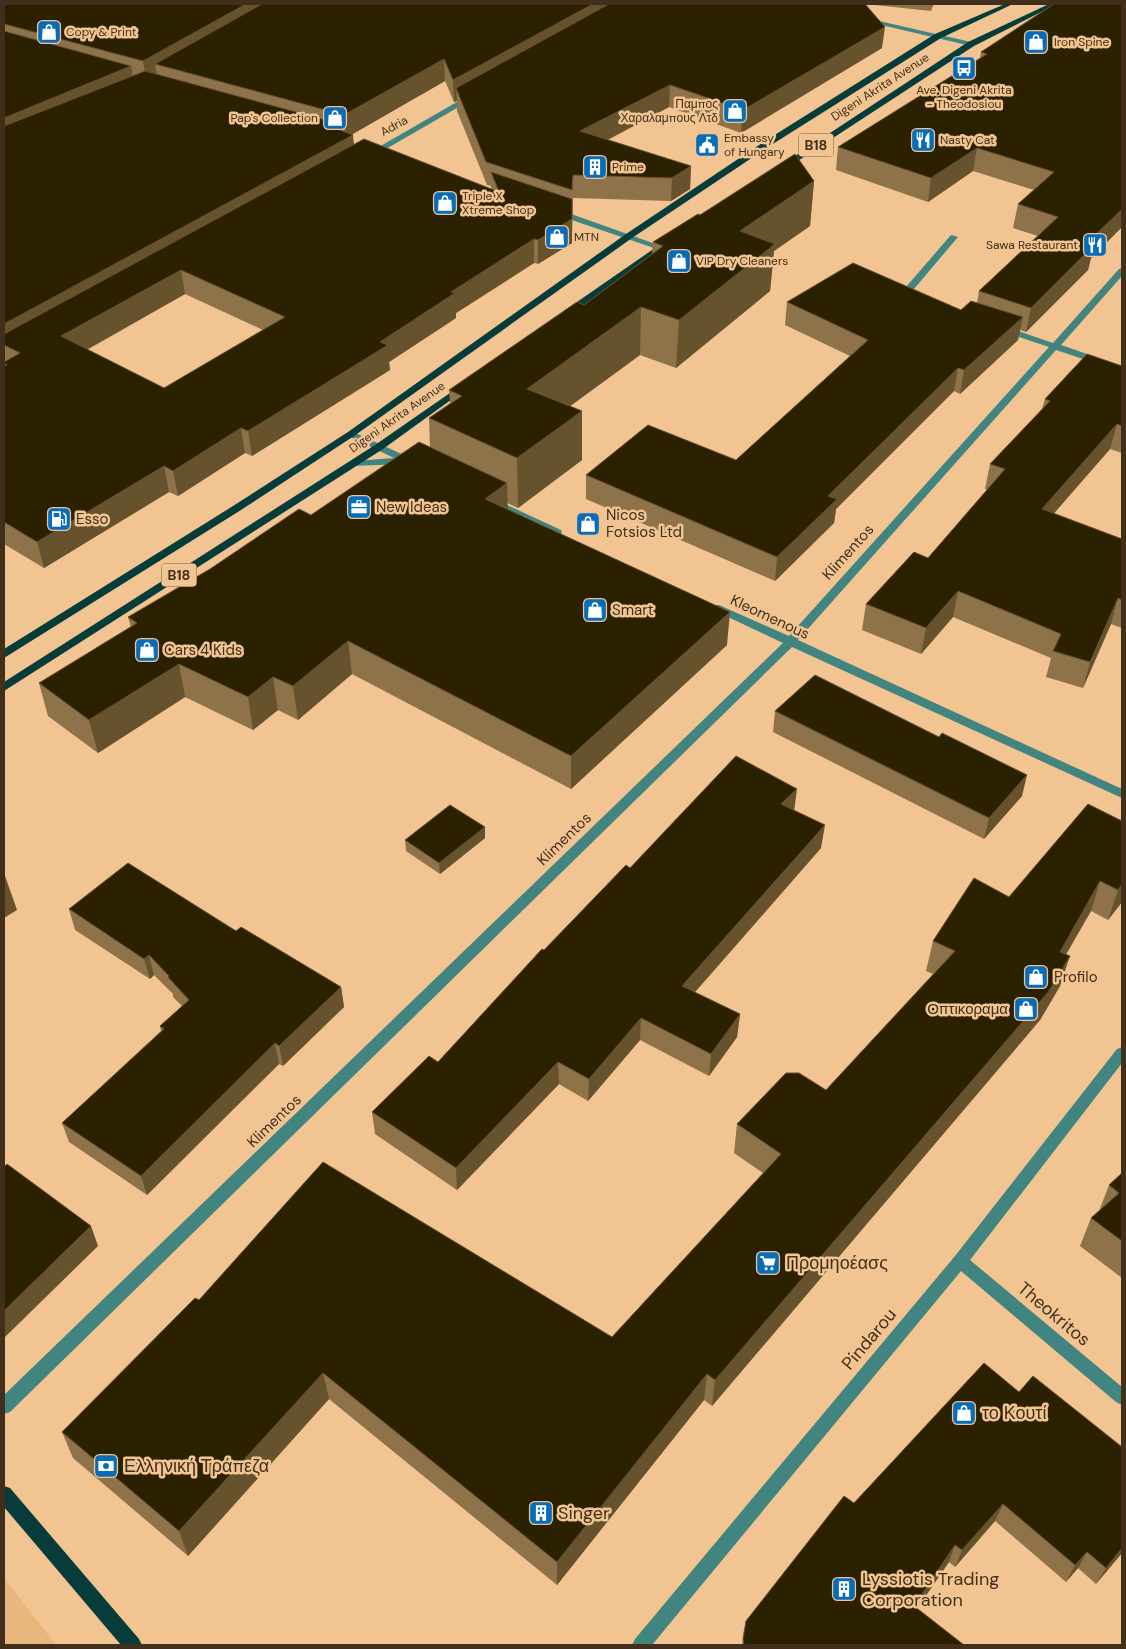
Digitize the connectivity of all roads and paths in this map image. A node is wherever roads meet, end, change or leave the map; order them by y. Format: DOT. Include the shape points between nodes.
graph roads {
  1 [pos="1010,4"];
  2 [pos="1056,5"];
  3 [pos="855,18"];
  4 [pos="938,36"];
  5 [pos="971,44"];
  6 [pos="477,94"];
  7 [pos="365,149"];
  8 [pos="375,151"];
  9 [pos="384,155"];
  10 [pos="357,161"];
  11 [pos="775,172"];
  12 [pos="544,208"];
  13 [pos="629,236"];
  14 [pos="954,237"];
  15 [pos="664,244"];
  16 [pos="1122,271"];
  17 [pos="907,299"];
  18 [pos="556,321"];
  19 [pos="992,325"];
  20 [pos="1053,347"];
  21 [pos="1122,369"];
  22 [pos="476,379"];
  23 [pos="351,434"];
  24 [pos="379,447"];
  25 [pos="409,461"];
  26 [pos="354,464"];
  27 [pos="426,470"];
  28 [pos="480,495"];
  29 [pos="568,537"];
  30 [pos="700,600"];
  31 [pos="789,643"];
  32 [pos="4,654"];
  33 [pos="4,687"];
  34 [pos="1122,794"];
  35 [pos="1122,1053"];
  36 [pos="960,1261"];
  37 [pos="1122,1397"];
  38 [pos="4,1406"];
  39 [pos="4,1494"];
  40 [pos="133,1645"];
  41 [pos="641,1645"];
  1 -- 4 [label="main road, Digeni Akrita Avenue / B18"];
  2 -- 5 [label="main road, Digeni Akrita Avenue / B18"];
  3 -- 4 [label="street"];
  4 -- 5 [label="street"];
  4 -- 13 [label="main road, Digeni Akrita Avenue / B18"];
  5 -- 11 [label="main road, Digeni Akrita Avenue / B18"];
  6 -- 8 [label="street, Adria"];
  7 -- 8 [label="street"];
  8 -- 9 [label="street"];
  8 -- 10 [label="street, Adria"];
  12 -- 13 [label="street"];
  13 -- 15 [label="street"];
  13 -- 23 [label="main road, Digeni Akrita Avenue / B18"];
  14 -- 17 [label="street"];
  15 -- 18 [label="main road"];
  16 -- 20 [label="street, Klimentos"];
  19 -- 20 [label="street"];
  20 -- 21 [label="street"];
  20 -- 31 [label="street, Klimentos"];
  22 -- 24 [label="main road, Digeni Akrita Avenue / B18"];
  23 -- 24 [label="street"];
  23 -- 32 [label="main road, Digeni Akrita Avenue / B18"];
  24 -- 25 [label="street"];
  24 -- 26 [label="main road, Digeni Akrita Avenue / B18"];
  25 -- 26 [label="street" via="378,460"];
  25 -- 27 [label="street"];
  26 -- 33 [label="main road, Digeni Akrita Avenue / B18"];
  28 -- 29 [label="street"];
  30 -- 31 [label="street, Kleomenous"];
  31 -- 34 [label="street, Kleomenous"];
  31 -- 38 [label="street, Klimentos"];
  35 -- 36 [label="street, Pindarou"];
  36 -- 37 [label="street, Theokritos"];
  36 -- 41 [label="street, Pindarou"];
  39 -- 40 [label="main road"];
}
